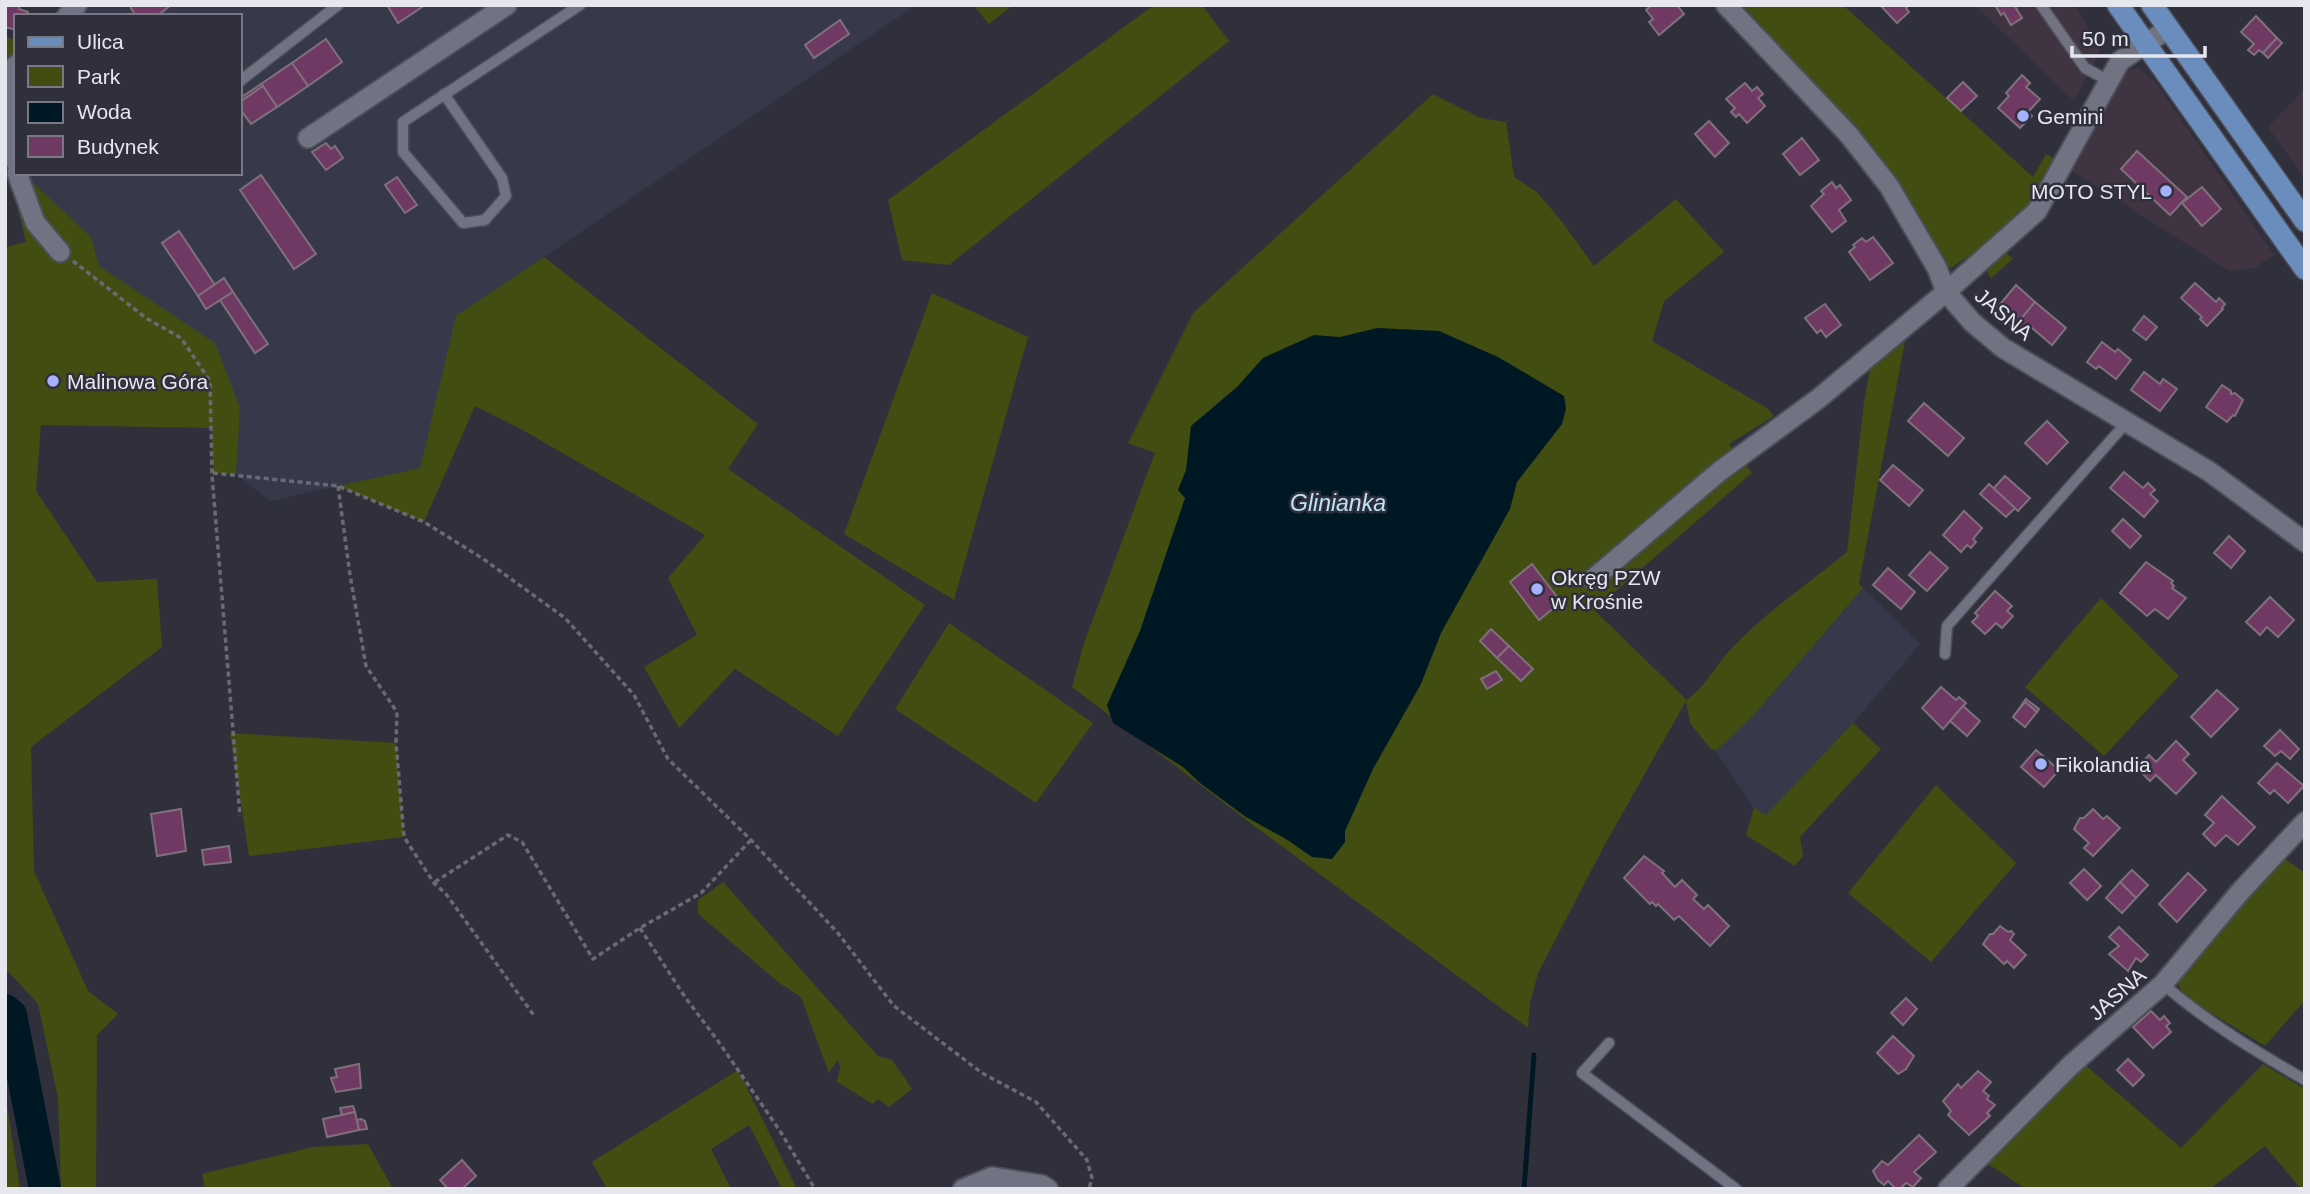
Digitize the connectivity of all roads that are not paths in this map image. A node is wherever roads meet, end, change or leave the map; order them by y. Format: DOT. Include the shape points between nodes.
graph roads {
  1 [pos="338,5"];
  2 [pos="507,5"];
  3 [pos="580,5"];
  4 [pos="1726,5"];
  5 [pos="2041,5"];
  6 [pos="2118,5"];
  7 [pos="2152,5"];
  8 [pos="2168,29"];
  9 [pos="2145,44"];
  10 [pos="14,67"];
  11 [pos="242,78"];
  12 [pos="2109,81"];
  13 [pos="444,94"];
  14 [pos="308,138"];
  15 [pos="14,143"];
  16 [pos="18,175"];
  17 [pos="2305,221"];
  18 [pos="60,252"];
  19 [pos="2305,269"];
  20 [pos="1946,292"];
  21 [pos="2126,423"];
  22 [pos="2305,542"];
  23 [pos="1593,579"];
  24 [pos="1945,654"];
  25 [pos="2305,822"];
  26 [pos="2163,984"];
  27 [pos="1609,1044"];
  28 [pos="2305,1080"];
  29 [pos="962,1189"];
  30 [pos="1048,1189"];
  31 [pos="1736,1189"];
  32 [pos="1948,1189"];
  1 -- 11 [label="lane"];
  2 -- 14 [label="street"];
  3 -- 13 [label="lane"];
  4 -- 20 [label="street, JASNA" via="1849,135 1889,186"];
  5 -- 12 [label="lane" via="2085,68"];
  6 -- 9 [label="main road"];
  7 -- 8 [label="main road"];
  8 -- 9 [label="street"];
  8 -- 17 [label="main road"];
  9 -- 12 [label="street" via="2120,61"];
  9 -- 19 [label="main road"];
  10 -- 15 [label="street" via="7,74"];
  12 -- 20 [label="street" via="2037,211"];
  13 -- 13 [label="lane" via="502,178 506,196 485,220 463,223 403,152 403,122"];
  16 -- 18 [label="street" via="35,222"];
  20 -- 21 [label="street, JASNA" via="1972,323 2003,348"];
  20 -- 23 [label="street" via="1818,399 1720,471"];
  21 -- 22 [label="street, JASNA" via="2210,472"];
  21 -- 24 [label="lane" via="1947,626"];
  25 -- 26 [label="street, JASNA"];
  26 -- 28 [label="lane" via="2232,1037"];
  26 -- 32 [label="street, JASNA" via="2071,1065"];
  27 -- 31 [label="lane" via="1582,1073"];
  29 -- 30 [label="street" via="992,1177"];
}
